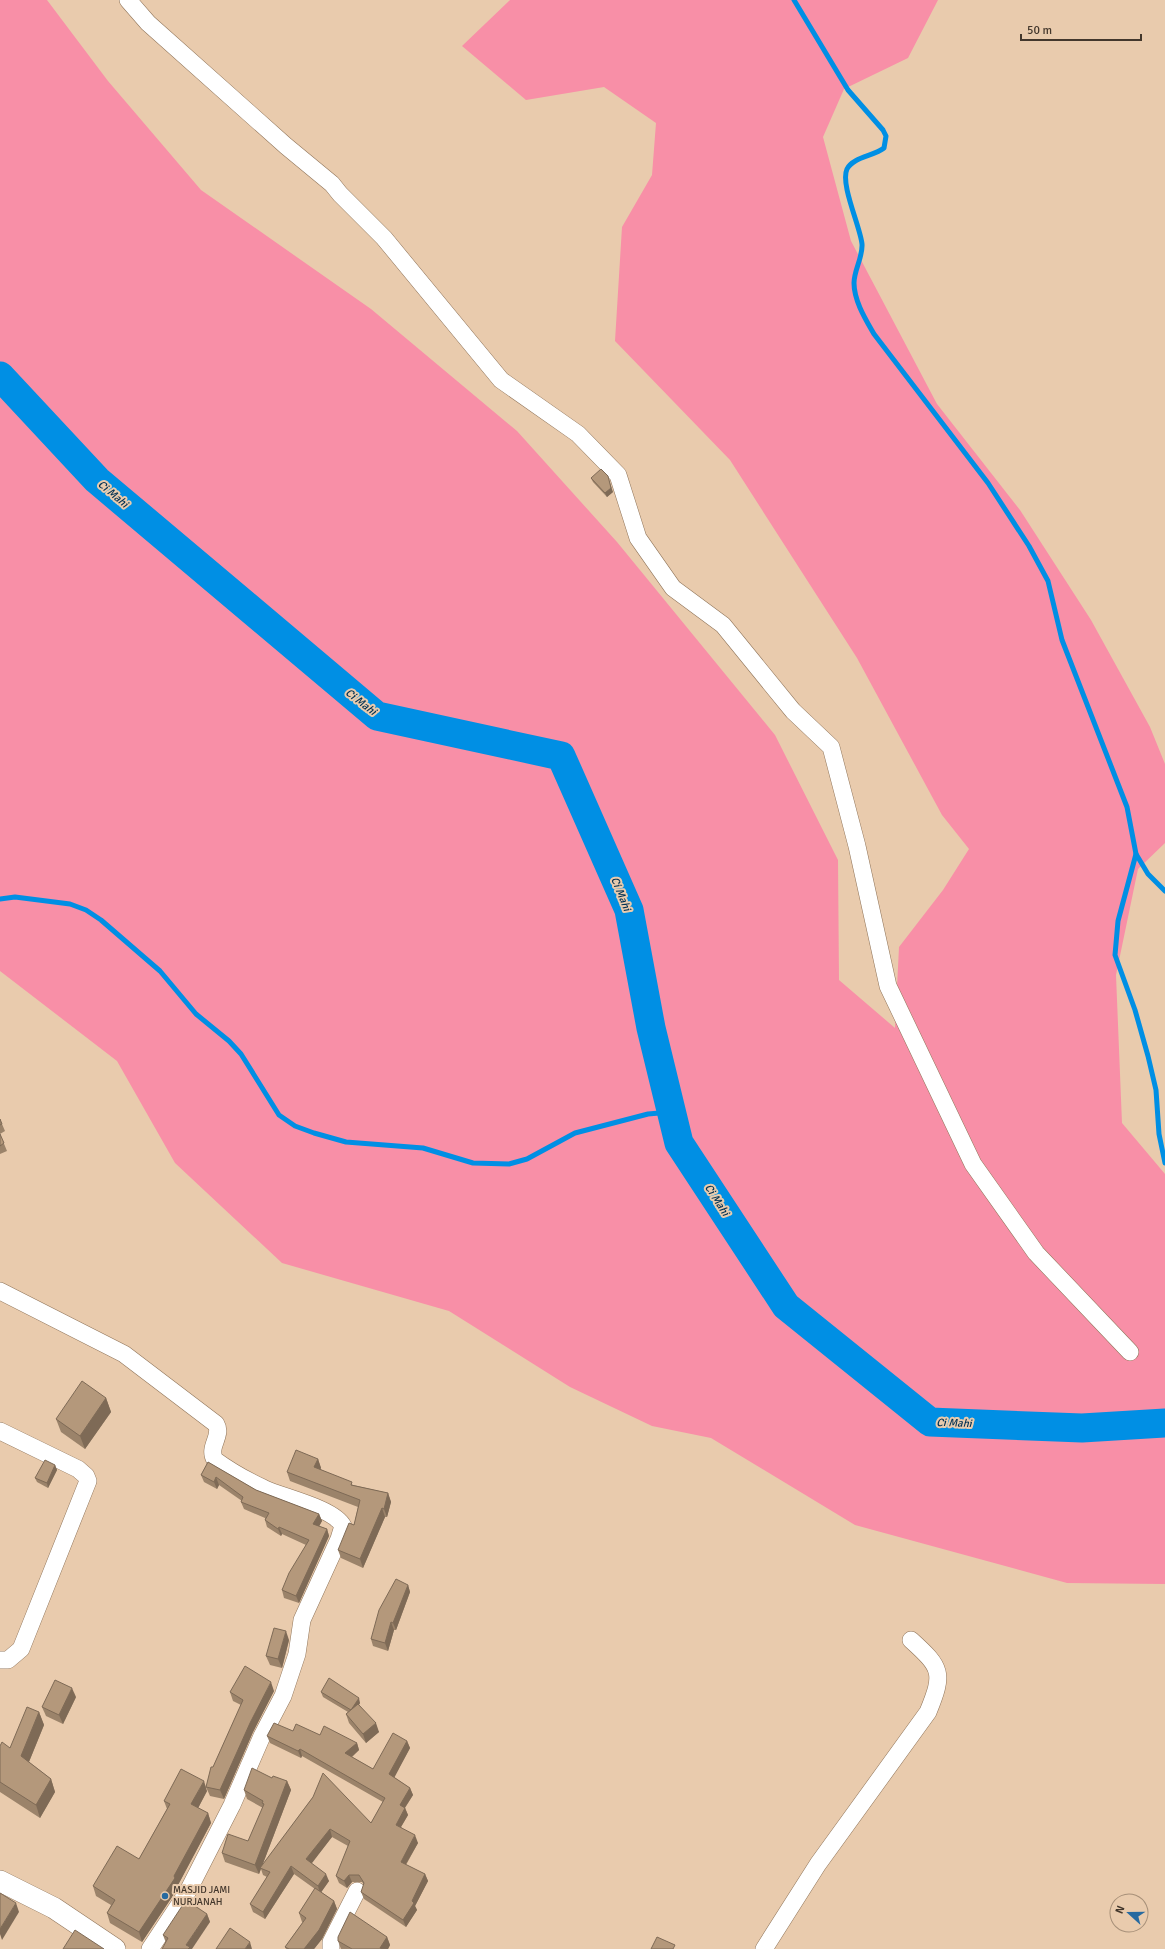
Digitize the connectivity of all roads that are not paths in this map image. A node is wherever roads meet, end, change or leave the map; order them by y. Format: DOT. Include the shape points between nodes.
graph roads {
  1 [pos="128,0"];
  2 [pos="0,1291"];
  3 [pos="1130,1352"];
  4 [pos="0,1431"];
  5 [pos="911,1640"];
  6 [pos="0,1660"];
  7 [pos="0,1881"];
  8 [pos="357,1891"];
  9 [pos="115,1949"];
  10 [pos="150,1949"];
  11 [pos="331,1949"];
  12 [pos="764,1949"];
  1 -- 3 [label="street" via="148,22 332,184 384,238 501,380 578,434 618,475 638,538 673,588 723,625 793,711 832,747 888,986 973,1164 1036,1253"];
  2 -- 10 [label="street" via="124,1354 216,1424 218,1431 212,1450 215,1460 264,1489 311,1506 340,1520 343,1526 302,1620 298,1654 283,1696 187,1894"];
  4 -- 6 [label="street" via="78,1469 88,1481 21,1649 8,1660"];
  5 -- 12 [label="street" via="933,1662 938,1673 936,1692 928,1712 822,1858"];
  7 -- 9 [label="street" via="54,1908"];
  8 -- 11 [label="street" via="331,1942"];
}
